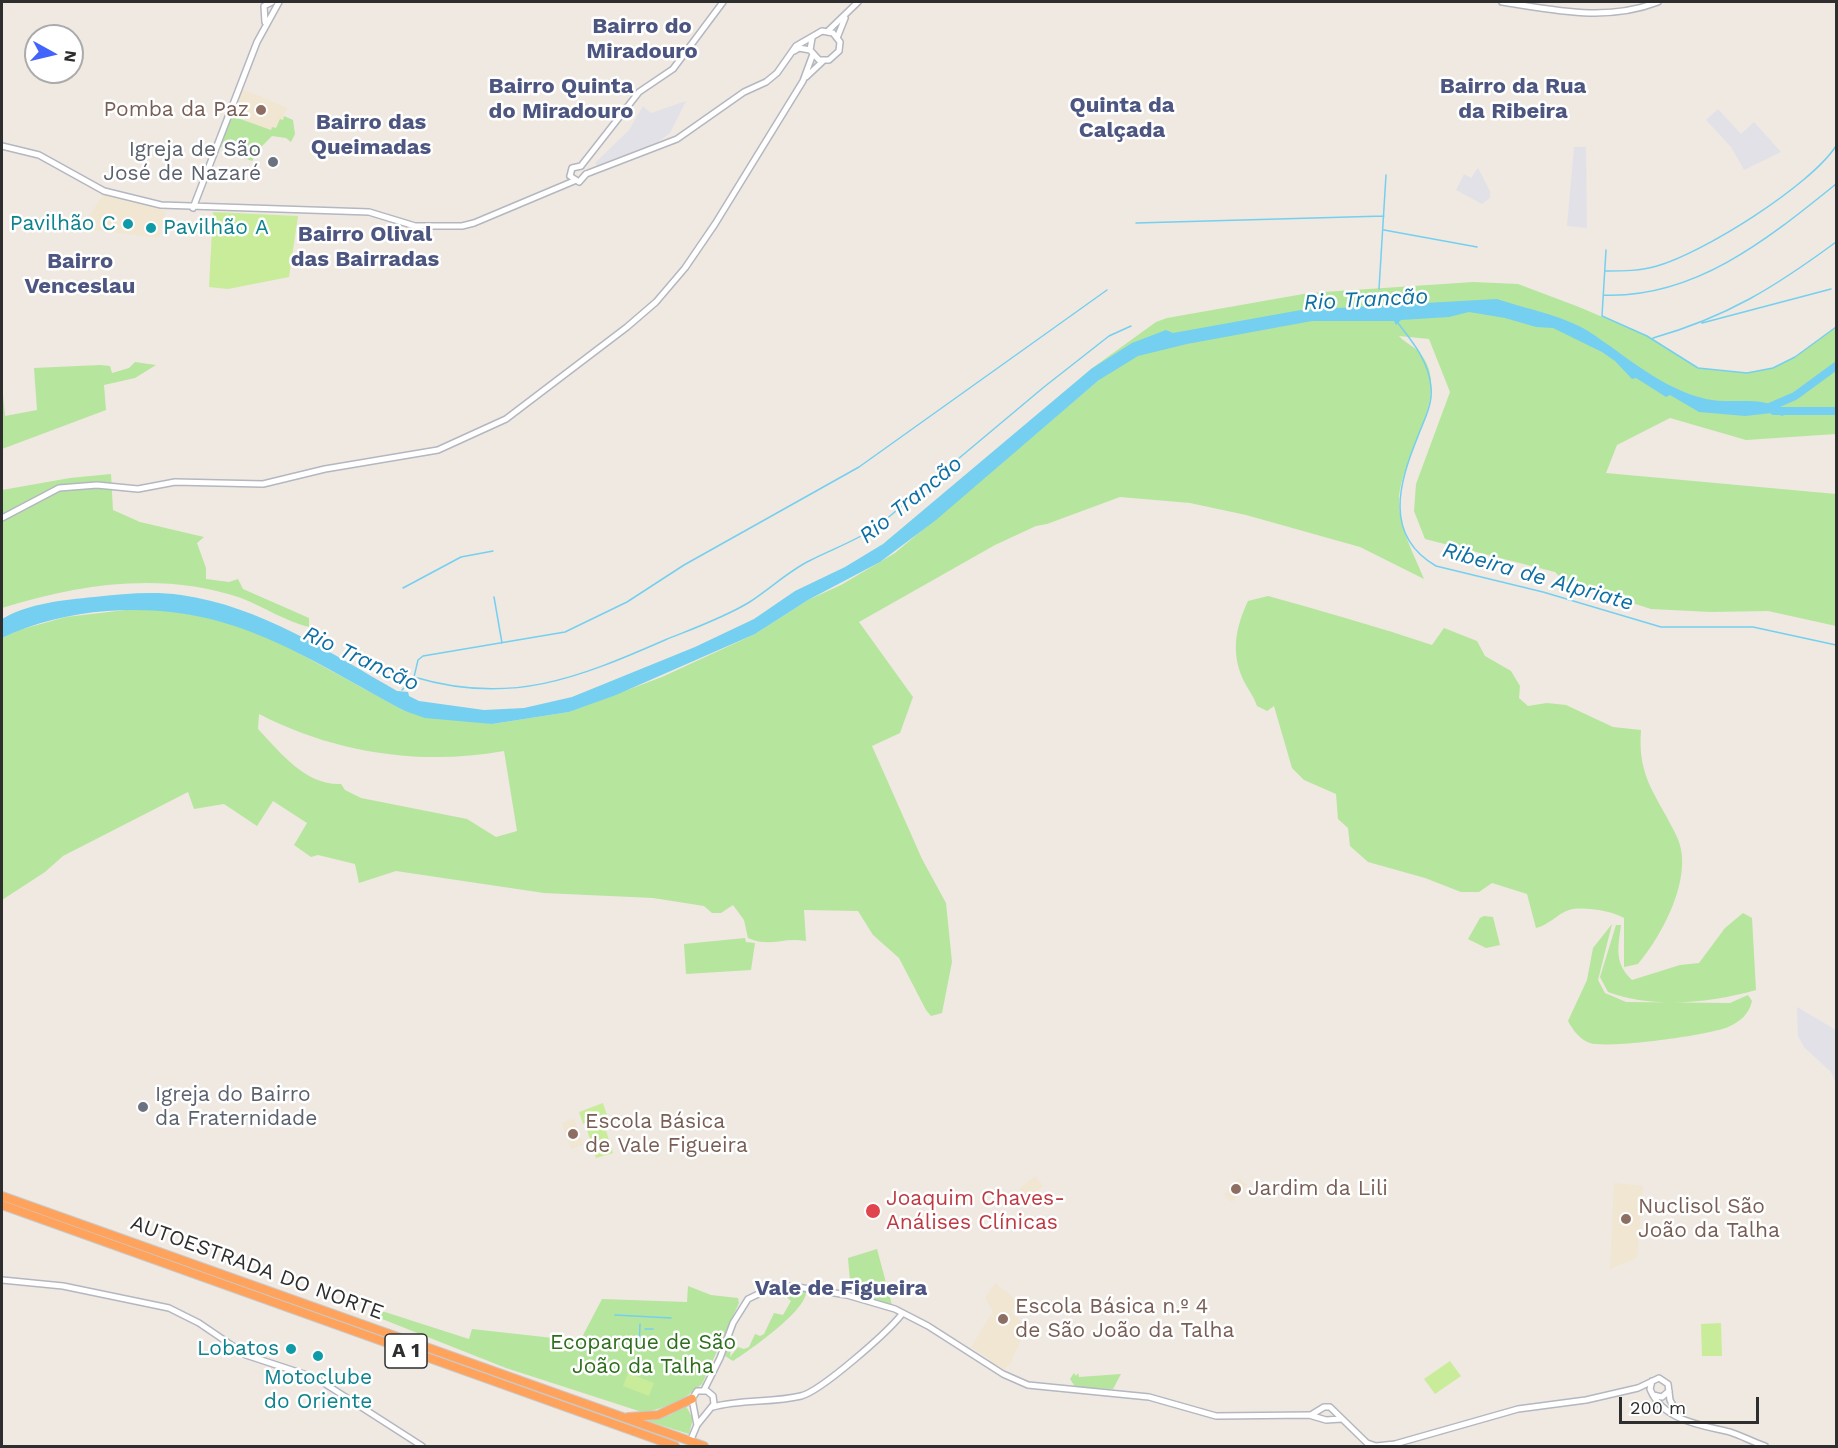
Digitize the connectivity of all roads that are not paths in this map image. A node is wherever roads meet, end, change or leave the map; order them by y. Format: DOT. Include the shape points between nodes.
graph roads {
  1 [pos="272,2"];
  2 [pos="279,2"];
  3 [pos="723,2"];
  4 [pos="858,2"];
  5 [pos="1502,2"];
  6 [pos="1658,2"];
  7 [pos="271,11"];
  8 [pos="847,14"];
  9 [pos="828,31"];
  10 [pos="812,38"];
  11 [pos="837,38"];
  12 [pos="792,52"];
  13 [pos="812,52"];
  14 [pos="824,61"];
  15 [pos="803,81"];
  16 [pos="2,146"];
  17 [pos="581,166"];
  18 [pos="586,174"];
  19 [pos="572,179"];
  20 [pos="193,208"];
  21 [pos="2,518"];
  22 [pos="2,1196"];
  23 [pos="2,1205"];
  24 [pos="2,1280"];
  25 [pos="902,1314"];
  26 [pos="1652,1381"];
  27 [pos="1638,1388"];
  28 [pos="704,1390"];
  29 [pos="1669,1391"];
  30 [pos="1652,1393"];
  31 [pos="693,1403"];
  32 [pos="1322,1408"];
  33 [pos="711,1409"];
  34 [pos="1332,1409"];
  35 [pos="1309,1415"];
  36 [pos="622,1417"];
  37 [pos="1322,1418"];
  38 [pos="1330,1418"];
  39 [pos="1680,1418"];
  40 [pos="1341,1419"];
  41 [pos="697,1425"];
  42 [pos="692,1437"];
  43 [pos="1369,1445"];
  44 [pos="1394,1445"];
  45 [pos="422,1446"];
  46 [pos="675,1446"];
  47 [pos="704,1446"];
  48 [pos="1384,1446"];
  49 [pos="1765,1446"];
  1 -- 7 [label="street"];
  1 -- 7 [label="street" via="264,4"];
  2 -- 7 [label="street"];
  3 -- 17 [label="street" via="673,69 632,99"];
  4 -- 8 [label="street"];
  5 -- 6 [label="street" via="1598,14 1621,13"];
  7 -- 20 [label="street"];
  8 -- 9 [label="street"];
  8 -- 11 [label="street"];
  9 -- 10 [label="street"];
  9 -- 11 [label="street"];
  10 -- 12 [label="street"];
  10 -- 13 [label="street"];
  11 -- 14 [label="street" via="839,51 834,58"];
  12 -- 13 [label="street" via="799,48"];
  12 -- 18 [label="street" via="766,82 744,92 677,139"];
  13 -- 14 [label="street"];
  13 -- 15 [label="street"];
  14 -- 15 [label="street"];
  15 -- 21 [label="street" via="715,224 656,302 506,419 438,450 325,468 263,484 175,482 138,489 97,485 59,488"];
  16 -- 20 [label="street" via="39,155 104,191 160,205"];
  17 -- 18 [label="street"];
  17 -- 19 [label="street" via="572,168"];
  18 -- 19 [label="street" via="583,180"];
  19 -- 20 [label="street" via="462,226 406,226 369,212"];
  22 -- 36 [label="highway, AUTOESTRADA DO NORTE / A 1"];
  23 -- 46 [label="highway, AUTOESTRADA DO NORTE / A 1"];
  24 -- 45 [label="street" via="63,1286 169,1308 246,1354 316,1378"];
  25 -- 28 [label="street" via="847,1295 773,1287 748,1299 739,1311"];
  25 -- 33 [label="street" via="873,1345 803,1396 728,1403"];
  25 -- 35 [label="street" via="1028,1385 1149,1397 1216,1416"];
  26 -- 27 [label="street"];
  26 -- 29 [label="street" via="1665,1379"];
  26 -- 30 [label="street"];
  27 -- 30 [label="street"];
  27 -- 44 [label="street" via="1518,1409"];
  28 -- 31 [label="street" via="695,1393"];
  28 -- 33 [label="street" via="713,1396"];
  29 -- 30 [label="street" via="1662,1397"];
  29 -- 39 [label="street" via="1671,1406"];
  30 -- 39 [label="street" via="1658,1403"];
  31 -- 33 [label="street" via="699,1412"];
  31 -- 36 [label="highway" via="658,1416"];
  31 -- 41 [label="street"];
  32 -- 34 [label="street"];
  32 -- 35 [label="street"];
  32 -- 37 [label="street"];
  33 -- 41 [label="street"];
  34 -- 38 [label="street"];
  34 -- 40 [label="street"];
  35 -- 37 [label="street"];
  36 -- 47 [label="highway, AUTOESTRADA DO NORTE / A 1"];
  37 -- 38 [label="street"];
  38 -- 40 [label="street"];
  39 -- 49 [label="street"];
  40 -- 43 [label="street"];
  41 -- 42 [label="street"];
  43 -- 48 [label="street"];
  44 -- 48 [label="street"];
}
